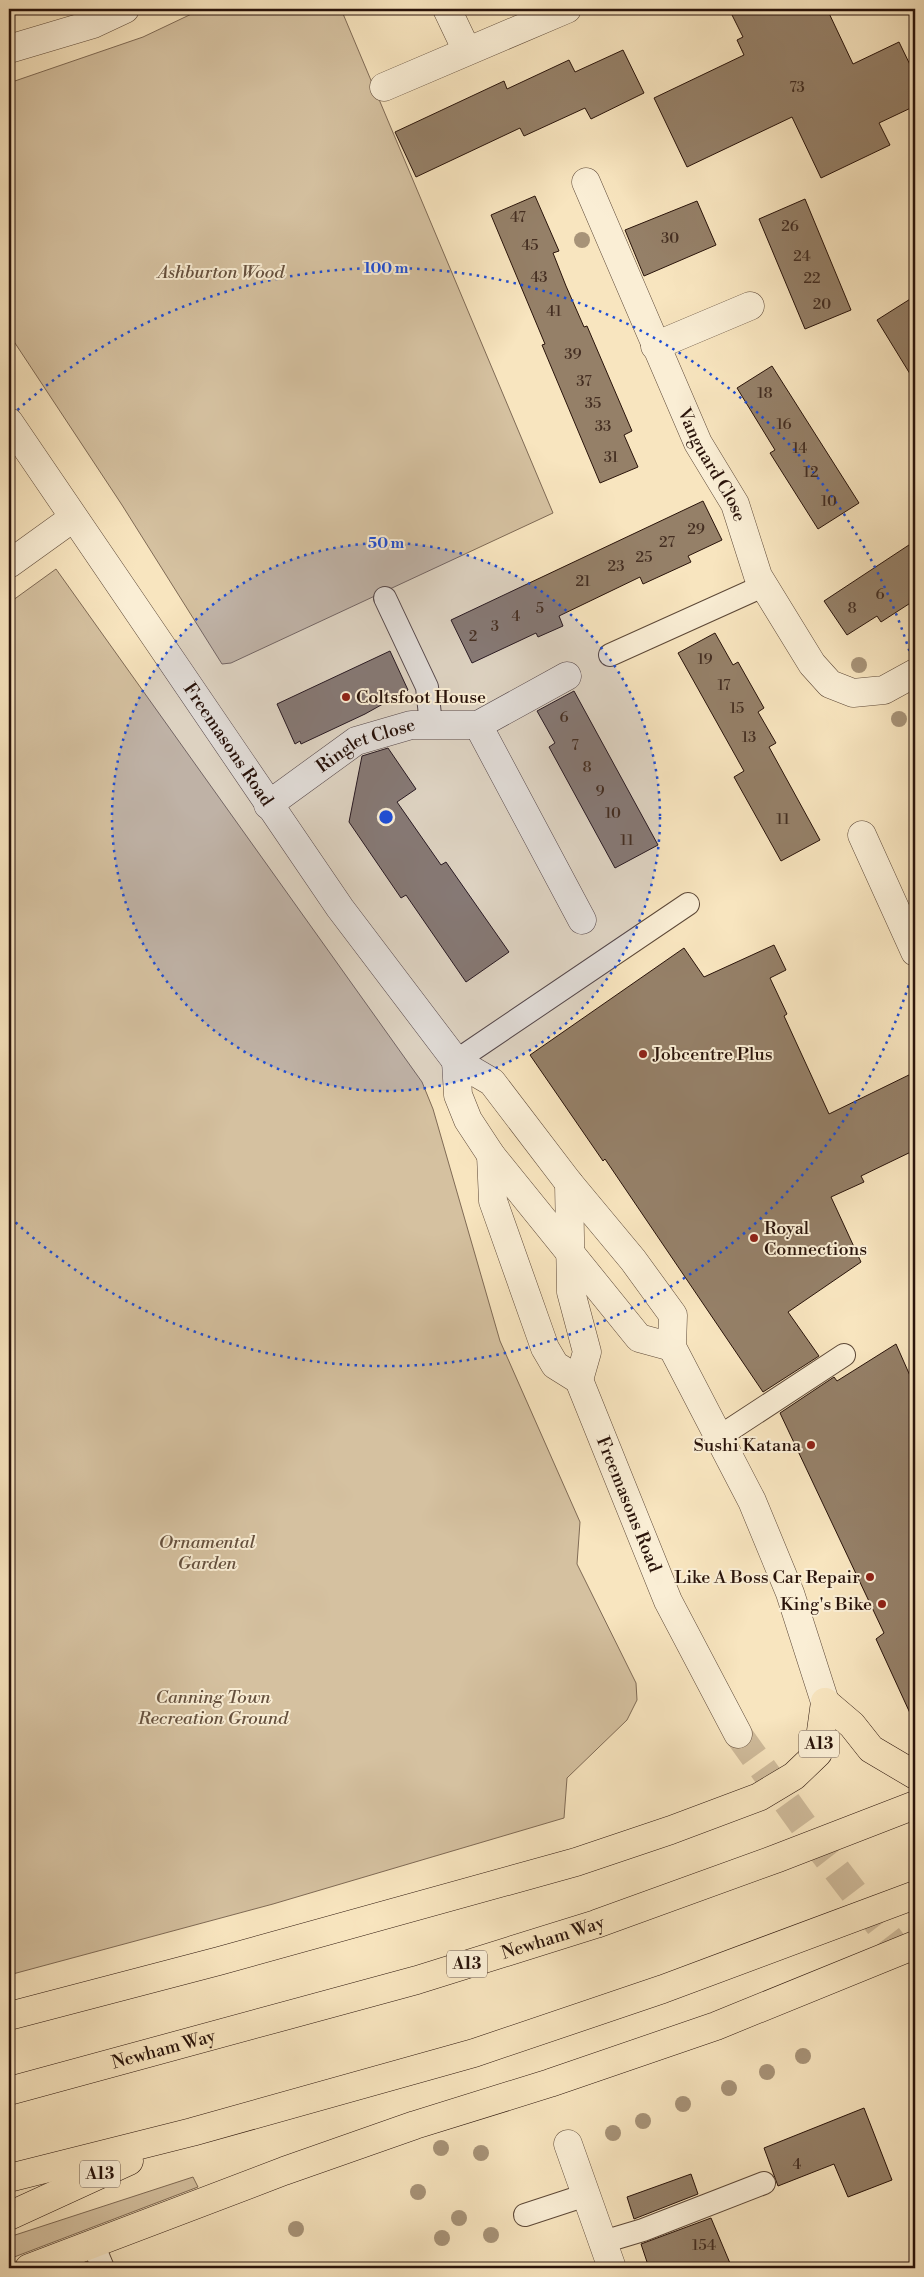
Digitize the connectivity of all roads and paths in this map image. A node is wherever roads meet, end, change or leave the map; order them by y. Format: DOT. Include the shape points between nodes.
graph roads {
  1 [pos="125,9"];
  2 [pos="447,9"];
  3 [pos="567,9"];
  4 [pos="9,49"];
  5 [pos="467,51"];
  6 [pos="384,87"];
  7 [pos="586,182"];
  8 [pos="750,306"];
  9 [pos="655,346"];
  10 [pos="9,422"];
  11 [pos="73,518"];
  12 [pos="9,564"];
  13 [pos="763,586"];
  14 [pos="386,598"];
  15 [pos="610,656"];
  16 [pos="915,673"];
  17 [pos="567,676"];
  18 [pos="478,724"];
  19 [pos="431,725"];
  20 [pos="268,805"];
  21 [pos="862,835"];
  22 [pos="688,904"];
  23 [pos="582,920"];
  24 [pos="915,952"];
  25 [pos="456,1061"];
  26 [pos="491,1155"];
  27 [pos="569,1183"];
  28 [pos="571,1252"];
  29 [pos="672,1347"];
  30 [pos="844,1355"];
  31 [pos="579,1380"];
  32 [pos="719,1437"];
  33 [pos="825,1702"];
  34 [pos="738,1734"];
  35 [pos="915,1775"];
  36 [pos="915,1805"];
  37 [pos="915,1895"];
  38 [pos="915,1945"];
  39 [pos="9,2016"];
  40 [pos="9,2091"];
  41 [pos="192,2132"];
  42 [pos="568,2144"];
  43 [pos="9,2178"];
  44 [pos="764,2183"];
  45 [pos="586,2195"];
  46 [pos="525,2215"];
  47 [pos="9,2216"];
  48 [pos="603,2242"];
  49 [pos="98,2256"];
  50 [pos="30,2268"];
  51 [pos="612,2268"];
  1 -- 4 [label="street" via="93,24"];
  2 -- 5 [label="street"];
  3 -- 5 [label="street"];
  5 -- 6 [label="street"];
  7 -- 9 [label="street, Vanguard Close"];
  8 -- 9 [label="street"];
  9 -- 13 [label="street, Vanguard Close" via="698,443 735,504"];
  10 -- 11 [label="street, Freemasons Road"];
  11 -- 12 [label="street"];
  11 -- 20 [label="street, Freemasons Road"];
  13 -- 15 [label="lane"];
  13 -- 16 [label="street, Vanguard Close" via="812,664 830,684 853,693 884,690"];
  14 -- 19 [label="lane" via="427,687"];
  17 -- 18 [label="street, Ringlet Close"];
  18 -- 19 [label="street, Ringlet Close"];
  18 -- 23 [label="street"];
  19 -- 20 [label="street, Ringlet Close" via="411,725 356,741"];
  20 -- 25 [label="street, Freemasons Road" via="340,908"];
  21 -- 24 [label="street"];
  22 -- 25 [label="lane"];
  25 -- 26 [label="street" via="458,1096 468,1120"];
  25 -- 27 [label="street, Freemasons Road" via="492,1082"];
  26 -- 28 [label="street"];
  26 -- 31 [label="street" via="493,1201 538,1331 555,1365"];
  27 -- 28 [label="street"];
  27 -- 29 [label="street, Freemasons Road" via="634,1260 673,1315"];
  28 -- 29 [label="street" via="639,1338"];
  28 -- 31 [label="street" via="571,1292 588,1352"];
  29 -- 32 [label="street, Freemasons Road"];
  30 -- 32 [label="lane"];
  31 -- 34 [label="street, Freemasons Road" via="668,1601"];
  32 -- 33 [label="street, Freemasons Road" via="752,1501 790,1593"];
  33 -- 35 [label="highway" via="852,1726 871,1749"];
  33 -- 39 [label="highway, A13" via="818,1753 794,1776 759,1798 576,1862"];
  36 -- 40 [label="highway, Newham Way / A13" via="586,1927 417,1980"];
  37 -- 41 [label="highway, A13" via="663,1989 474,2053"];
  38 -- 49 [label="highway" via="716,2026 284,2171"];
  41 -- 43 [label="highway, A13"];
  41 -- 47 [label="highway, A13"];
  42 -- 45 [label="street"];
  44 -- 48 [label="lane"];
  45 -- 46 [label="lane"];
  45 -- 48 [label="street"];
  48 -- 51 [label="street"];
  49 -- 50 [label="highway"];
}
